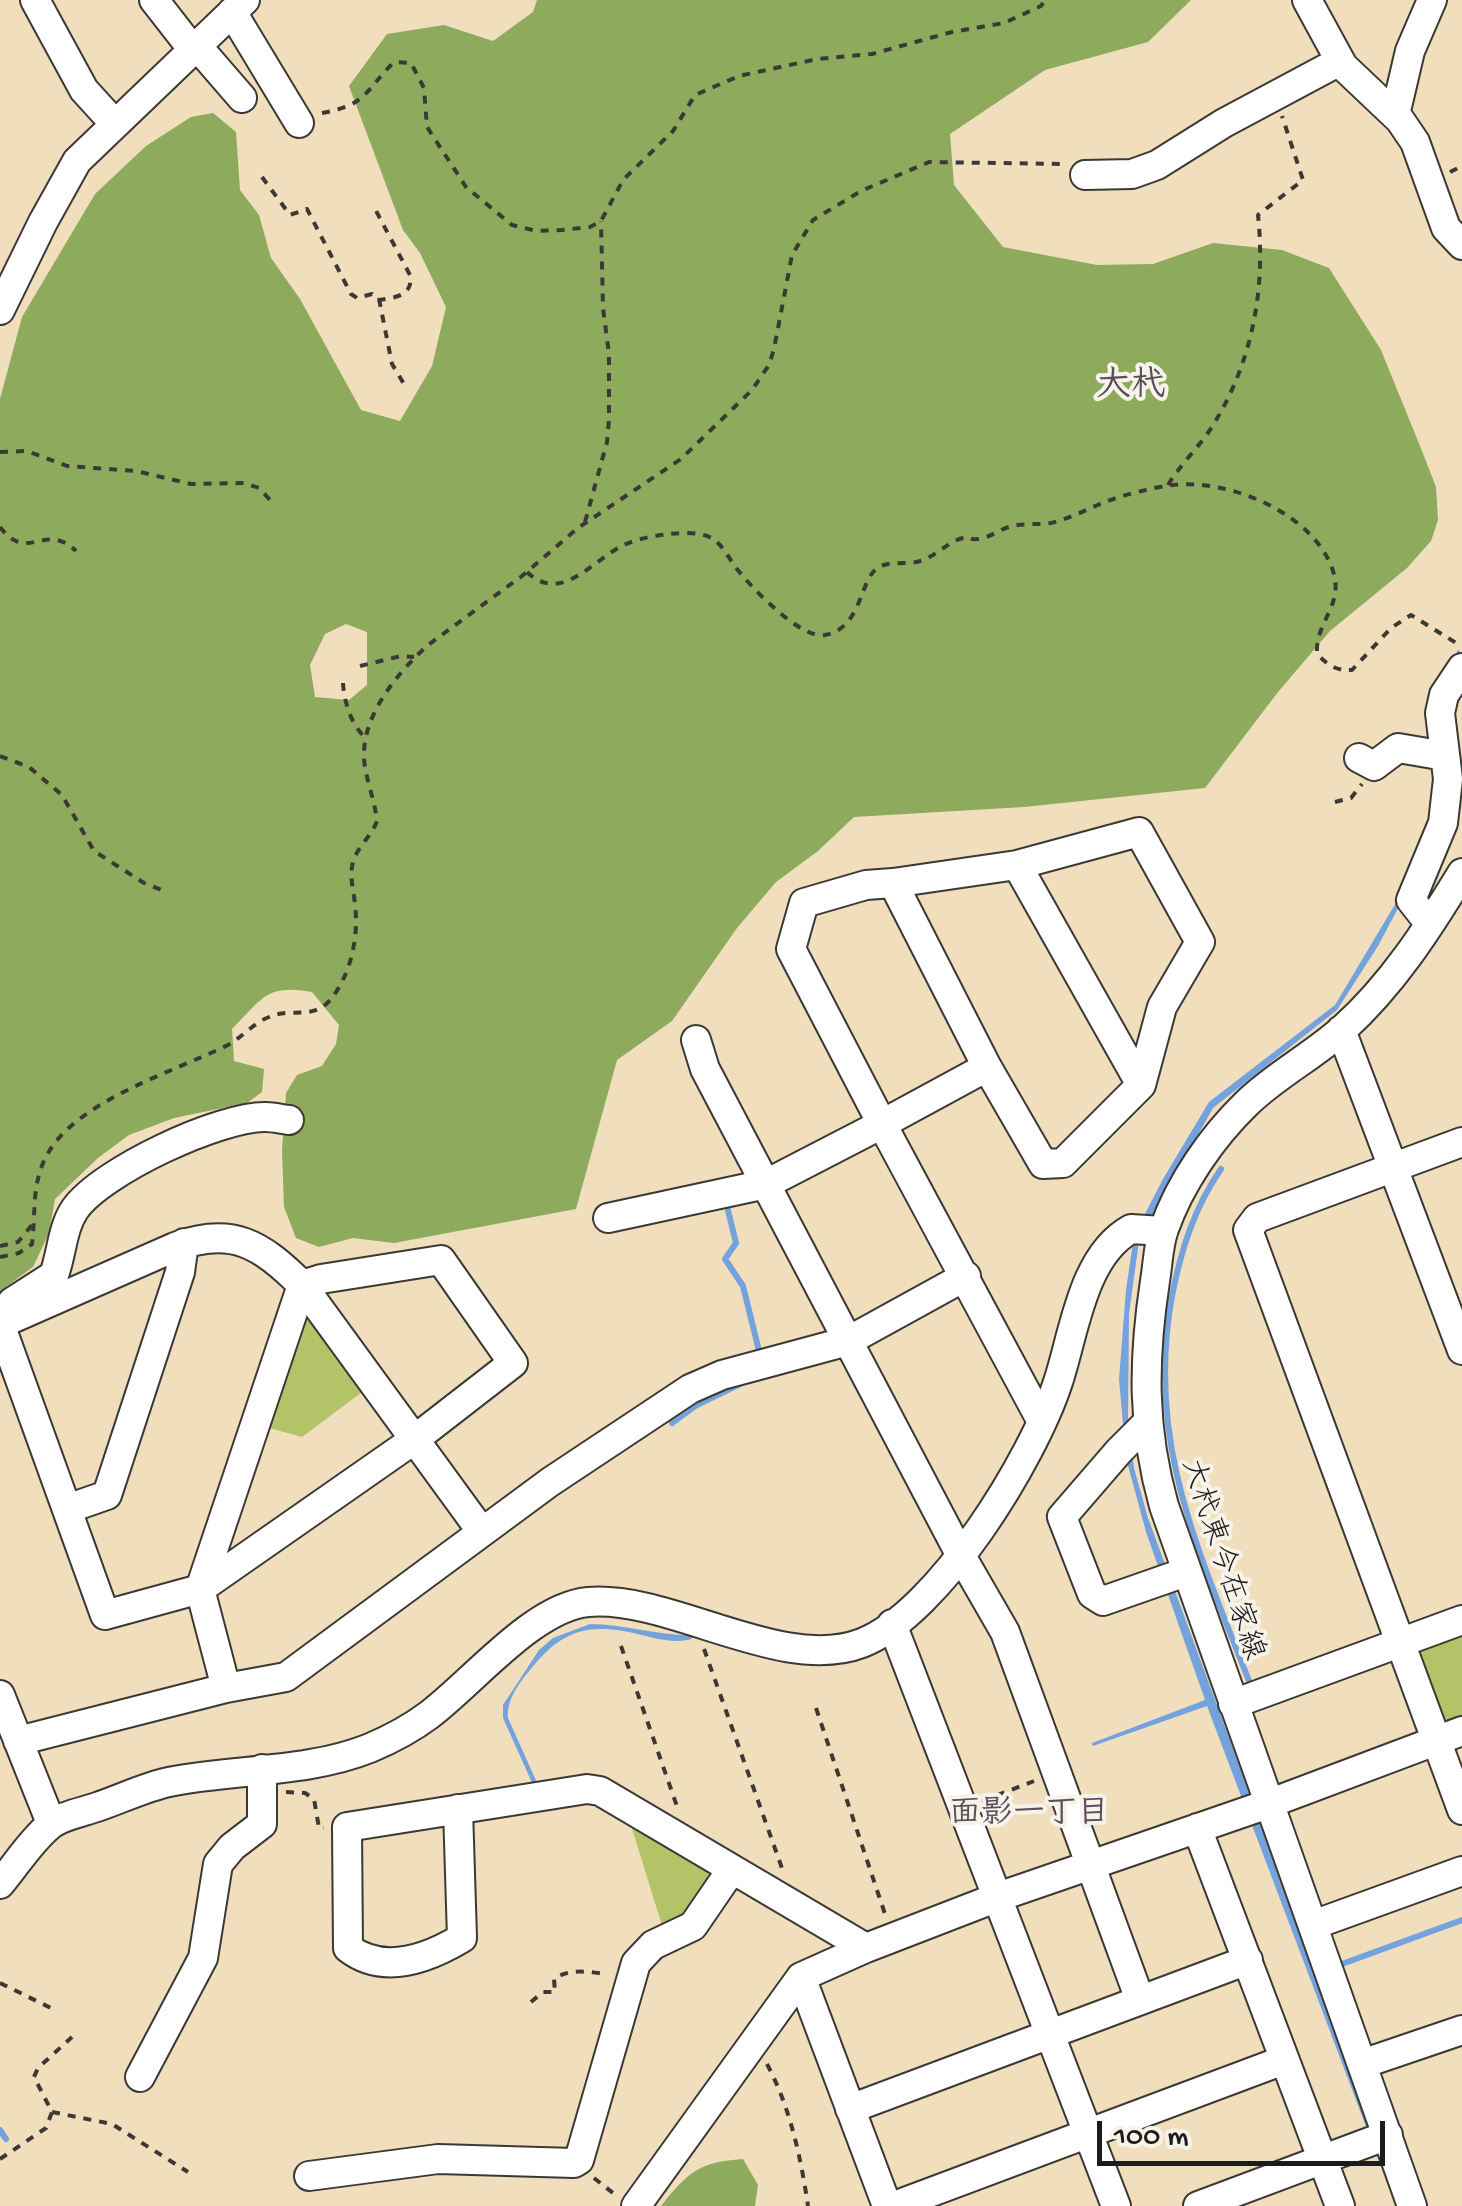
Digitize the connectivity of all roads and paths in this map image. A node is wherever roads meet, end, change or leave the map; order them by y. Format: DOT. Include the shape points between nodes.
graph roads {
  1 [pos="36,0"];
  2 [pos="154,0"];
  3 [pos="1045,0"];
  4 [pos="1308,0"];
  5 [pos="1432,0"];
  6 [pos="238,6"];
  7 [pos="195,48"];
  8 [pos="1340,61"];
  9 [pos="1275,97"];
  10 [pos="242,98"];
  11 [pos="1396,115"];
  12 [pos="299,122"];
  13 [pos="114,124"];
  14 [pos="1085,175"];
  15 [pos="262,177"];
  16 [pos="374,208"];
  17 [pos="601,221"];
  18 [pos="1462,245"];
  19 [pos="4,293"];
  20 [pos="379,299"];
  21 [pos="404,384"];
  22 [pos="0,452"];
  23 [pos="1167,486"];
  24 [pos="271,501"];
  25 [pos="584,524"];
  26 [pos="0,526"];
  27 [pos="76,551"];
  28 [pos="528,572"];
  29 [pos="1462,647"];
  30 [pos="414,657"];
  31 [pos="360,666"];
  32 [pos="1462,668"];
  33 [pos="343,683"];
  34 [pos="366,738"];
  35 [pos="0,756"];
  36 [pos="1445,756"];
  37 [pos="1365,762"];
  38 [pos="1335,802"];
  39 [pos="1017,865"];
  40 [pos="1462,873"];
  41 [pos="892,883"];
  42 [pos="164,891"];
  43 [pos="1430,923"];
  44 [pos="1342,1030"];
  45 [pos="696,1040"];
  46 [pos="987,1066"];
  47 [pos="1140,1085"];
  48 [pos="289,1120"];
  49 [pos="882,1124"];
  50 [pos="1462,1142"];
  51 [pos="1394,1168"];
  52 [pos="766,1184"];
  53 [pos="608,1218"];
  54 [pos="33,1225"];
  55 [pos="1163,1231"];
  56 [pos="184,1243"];
  57 [pos="0,1246"];
  58 [pos="0,1256"];
  59 [pos="966,1276"];
  60 [pos="302,1284"];
  61 [pos="0,1308"];
  62 [pos="0,1324"];
  63 [pos="848,1341"];
  64 [pos="1462,1350"];
  65 [pos="1041,1420"];
  66 [pos="1148,1422"];
  67 [pos="414,1438"];
  68 [pos="67,1509"];
  69 [pos="482,1532"];
  70 [pos="960,1554"];
  71 [pos="1172,1577"];
  72 [pos="200,1588"];
  73 [pos="1462,1620"];
  74 [pos="892,1624"];
  75 [pos="712,1626"];
  76 [pos="1400,1642"];
  77 [pos="621,1646"];
  78 [pos="226,1688"];
  79 [pos="0,1695"];
  80 [pos="1233,1704"];
  81 [pos="816,1708"];
  82 [pos="1449,1736"];
  83 [pos="18,1742"];
  84 [pos="262,1769"];
  85 [pos="1056,1772"];
  86 [pos="1268,1804"];
  87 [pos="964,1808"];
  88 [pos="458,1809"];
  89 [pos="1462,1810"];
  90 [pos="51,1823"];
  91 [pos="347,1827"];
  92 [pos="1197,1828"];
  93 [pos="691,1845"];
  94 [pos="1090,1864"];
  95 [pos="732,1869"];
  96 [pos="782,1870"];
  97 [pos="1462,1871"];
  98 [pos="0,1884"];
  99 [pos="998,1897"];
  100 [pos="1313,1925"];
  101 [pos="893,1937"];
  102 [pos="866,1948"];
  103 [pos="1248,1960"];
  104 [pos="587,1972"];
  105 [pos="801,1977"];
  106 [pos="0,1983"];
  107 [pos="1140,2000"];
  108 [pos="531,2002"];
  109 [pos="55,2010"];
  110 [pos="1462,2030"];
  111 [pos="1051,2036"];
  112 [pos="72,2037"];
  113 [pos="756,2042"];
  114 [pos="1284,2060"];
  115 [pos="1362,2064"];
  116 [pos="140,2077"];
  117 [pos="850,2109"];
  118 [pos="52,2112"];
  119 [pos="1388,2135"];
  120 [pos="1088,2136"];
  121 [pos="1322,2158"];
  122 [pos="0,2159"];
  123 [pos="574,2164"];
  124 [pos="188,2172"];
  125 [pos="309,2176"];
  126 [pos="1227,2201"];
  127 [pos="633,2206"];
  128 [pos="808,2206"];
  129 [pos="887,2206"];
  130 [pos="894,2206"];
  131 [pos="1116,2206"];
  132 [pos="1198,2206"];
  133 [pos="1340,2206"];
  134 [pos="1412,2206"];
  1 -- 13 [label="street" via="84,90"];
  2 -- 7 [label="street"];
  3 -- 17 [label="path" via="1004,23 739,76 695,94 673,132 623,180"];
  4 -- 8 [label="street"];
  5 -- 11 [label="street" via="1410,51"];
  6 -- 7 [label="street"];
  6 -- 12 [label="street"];
  7 -- 10 [label="street"];
  7 -- 13 [label="street"];
  8 -- 9 [label="street"];
  8 -- 11 [label="street"];
  9 -- 14 [label="street" via="1157,164 1132,174"];
  9 -- 23 [label="path" via="1303,180 1258,214 1262,262 1252,334 1217,418"];
  11 -- 18 [label="street" via="1415,142 1446,228"];
  12 -- 17 [label="path" via="346,109 394,62 411,63 424,88 435,144 466,188 502,219 538,231 590,228"];
  13 -- 19 [label="street" via="68,174"];
  14 -- 25 [label="path" via="1070,164 941,160 826,210 812,220 792,255 762,378 682,459"];
  15 -- 20 [label="path" via="290,215 307,209 350,294"];
  16 -- 20 [label="path" via="412,284 396,297"];
  17 -- 25 [label="path" via="608,420"];
  20 -- 21 [label="path" via="392,364"];
  22 -- 24 [label="path" via="27,451 67,466 191,484 244,483"];
  23 -- 28 [label="path" via="1066,519 958,540 922,561 875,569 854,614 828,635 788,620 719,543 704,535 634,541 564,583 538,582"];
  23 -- 29 [label="path" via="1193,484 1242,495 1281,512 1315,540 1334,572 1337,592 1316,643 1326,664 1352,670 1411,615"];
  25 -- 28 [label="path"];
  26 -- 27 [label="path" via="22,544 53,538"];
  28 -- 30 [label="path"];
  30 -- 31 [label="path"];
  30 -- 34 [label="path" via="379,705"];
  32 -- 36 [label="street" via="1440,713"];
  33 -- 34 [label="path" via="349,711"];
  34 -- 54 [label="path" via="377,821 352,863 355,926 336,992 308,1015 265,1018 236,1040 134,1086 82,1118 47,1154"];
  35 -- 42 [label="path" via="30,767 62,794 94,851"];
  36 -- 37 [label="street" via="1398,748 1374,766"];
  36 -- 43 [label="street" via="1443,823 1411,900"];
  37 -- 38 [label="path" via="1358,792"];
  39 -- 41 [label="street"];
  39 -- 47 [label="street"];
  39 -- 47 [label="street" via="1139,832 1200,942 1162,1007"];
  40 -- 43 [label="street, 大杙東今在家線"];
  41 -- 46 [label="street"];
  41 -- 49 [label="street" via="804,903 791,949"];
  43 -- 44 [label="street, 大杙東今在家線" via="1396,973"];
  44 -- 51 [label="street"];
  44 -- 55 [label="street, 大杙東今在家線" via="1248,1102 1214,1140"];
  45 -- 52 [label="street"];
  46 -- 47 [label="street" via="1042,1164 1064,1163"];
  46 -- 49 [label="street"];
  48 -- 61 [label="street" via="263,1116 171,1144 95,1188 74,1210 54,1275"];
  49 -- 52 [label="street"];
  49 -- 59 [label="street"];
  50 -- 51 [label="street"];
  51 -- 64 [label="street"];
  51 -- 76 [label="street" via="1258,1218 1248,1230"];
  52 -- 53 [label="street"];
  52 -- 63 [label="street"];
  54 -- 57 [label="path" via="18,1242"];
  54 -- 58 [label="path" via="29,1247"];
  55 -- 65 [label="street" via="1131,1229 1101,1256"];
  55 -- 66 [label="street, 大杙東今在家線" via="1145,1343"];
  56 -- 60 [label="street" via="200,1237 249,1243"];
  56 -- 62 [label="street"];
  56 -- 68 [label="street" via="106,1495"];
  59 -- 63 [label="street"];
  59 -- 65 [label="street"];
  60 -- 67 [label="street"];
  60 -- 67 [label="street" via="441,1260 512,1364"];
  60 -- 72 [label="street"];
  62 -- 68 [label="street"];
  63 -- 69 [label="street" via="690,1390"];
  63 -- 70 [label="street"];
  65 -- 70 [label="street" via="1011,1482"];
  66 -- 71 [label="street, 大杙東今在家線"];
  66 -- 71 [label="street" via="1062,1517 1092,1594 1103,1601"];
  67 -- 69 [label="street"];
  67 -- 72 [label="street"];
  68 -- 72 [label="street" via="105,1614"];
  69 -- 78 [label="street" via="286,1678"];
  70 -- 74 [label="street"];
  70 -- 85 [label="street" via="1005,1632"];
  71 -- 80 [label="street, 大杙東今在家線"];
  72 -- 78 [label="street"];
  73 -- 76 [label="street"];
  74 -- 75 [label="street" via="861,1643 828,1648 796,1648"];
  74 -- 87 [label="street"];
  75 -- 84 [label="street" via="624,1604 585,1602 544,1619 428,1716 370,1748"];
  75 -- 96 [label="path" via="703,1646"];
  76 -- 80 [label="street"];
  76 -- 82 [label="street"];
  77 -- 93 [label="path"];
  78 -- 83 [label="street"];
  79 -- 83 [label="street"];
  80 -- 86 [label="street, 大杙東今在家線"];
  81 -- 101 [label="path"];
  82 -- 86 [label="street"];
  82 -- 89 [label="street"];
  83 -- 90 [label="street"];
  84 -- 90 [label="street" via="166,1783"];
  84 -- 91 [label="path" via="279,1790 314,1800 319,1828"];
  84 -- 116 [label="street" via="262,1824 218,1864 202,1958"];
  85 -- 87 [label="path"];
  85 -- 94 [label="street"];
  86 -- 92 [label="street"];
  86 -- 100 [label="street, 大杙東今在家線"];
  87 -- 99 [label="street"];
  88 -- 91 [label="street"];
  88 -- 91 [label="street" via="462,1938 408,1962 362,1959 348,1948"];
  88 -- 93 [label="street" via="588,1789"];
  90 -- 98 [label="street"];
  92 -- 94 [label="street"];
  92 -- 103 [label="street"];
  93 -- 95 [label="street"];
  94 -- 99 [label="street"];
  94 -- 107 [label="street"];
  95 -- 102 [label="street"];
  95 -- 123 [label="street" via="693,1926 653,1945 636,1962"];
  97 -- 100 [label="street"];
  99 -- 101 [label="street"];
  99 -- 111 [label="street"];
  100 -- 115 [label="street, 大杙東今在家線"];
  101 -- 102 [label="street"];
  102 -- 105 [label="street"];
  103 -- 107 [label="street"];
  103 -- 114 [label="street"];
  104 -- 108 [label="path" via="558,1975 555,1992"];
  105 -- 113 [label="street"];
  105 -- 117 [label="street"];
  106 -- 109 [label="path"];
  107 -- 111 [label="street"];
  110 -- 115 [label="street"];
  111 -- 117 [label="street"];
  111 -- 120 [label="street"];
  112 -- 118 [label="path" via="34,2077"];
  113 -- 127 [label="street"];
  113 -- 128 [label="path" via="777,2083"];
  114 -- 120 [label="street"];
  114 -- 121 [label="street"];
  115 -- 119 [label="street, 大杙東今在家線"];
  117 -- 129 [label="street"];
  118 -- 122 [label="path" via="46,2128"];
  118 -- 124 [label="path" via="112,2124"];
  119 -- 121 [label="street"];
  119 -- 134 [label="street, 大杙東今在家線"];
  120 -- 130 [label="street"];
  120 -- 131 [label="street"];
  121 -- 126 [label="street"];
  121 -- 133 [label="street"];
  123 -- 125 [label="street" via="438,2159"];
  123 -- 127 [label="path"];
  126 -- 132 [label="street"];
}
